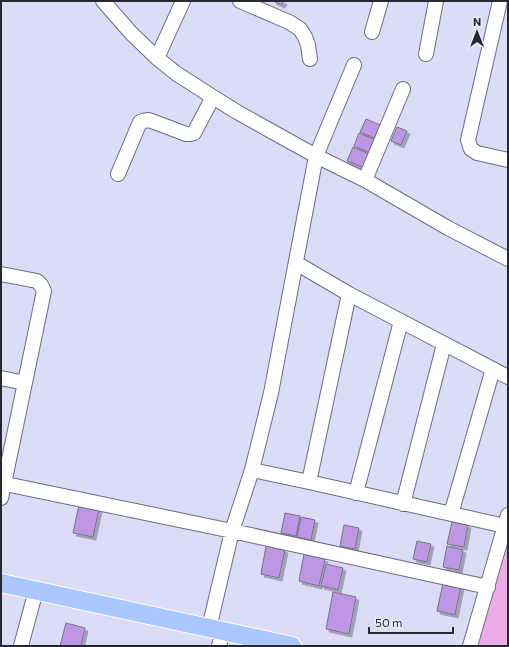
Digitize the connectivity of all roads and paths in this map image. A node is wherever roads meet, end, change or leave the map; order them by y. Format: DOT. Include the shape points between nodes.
graph roads {
  1 [pos="103,1"];
  2 [pos="182,1"];
  3 [pos="240,1"];
  4 [pos="381,1"];
  5 [pos="436,1"];
  6 [pos="500,1"];
  7 [pos="372,32"];
  8 [pos="426,54"];
  9 [pos="157,58"];
  10 [pos="310,59"];
  11 [pos="354,64"];
  12 [pos="403,89"];
  13 [pos="213,97"];
  14 [pos="316,156"];
  15 [pos="508,160"];
  16 [pos="118,174"];
  17 [pos="365,180"];
  18 [pos="508,259"];
  19 [pos="296,263"];
  20 [pos="1,274"];
  21 [pos="349,294"];
  22 [pos="401,321"];
  23 [pos="444,344"];
  24 [pos="493,369"];
  25 [pos="508,376"];
  26 [pos="1,378"];
  27 [pos="24,383"];
  28 [pos="252,470"];
  29 [pos="309,482"];
  30 [pos="3,483"];
  31 [pos="356,493"];
  32 [pos="1,498"];
  33 [pos="403,504"];
  34 [pos="450,514"];
  35 [pos="506,521"];
  36 [pos="232,531"];
  37 [pos="1,583"];
  38 [pos="488,587"];
  39 [pos="36,590"];
  40 [pos="217,635"];
  41 [pos="20,646"];
  42 [pos="292,646"];
  43 [pos="470,646"];
  1 -- 9 [label="street"];
  2 -- 9 [label="street"];
  3 -- 10 [label="street" via="300,29 308,45"];
  4 -- 7 [label="street"];
  5 -- 8 [label="street"];
  6 -- 15 [label="street" via="468,140 471,149 477,153"];
  9 -- 13 [label="street"];
  11 -- 14 [label="street"];
  12 -- 17 [label="street"];
  13 -- 14 [label="street"];
  13 -- 16 [label="street" via="194,133 186,134 149,120 140,122"];
  14 -- 17 [label="street"];
  14 -- 19 [label="street"];
  17 -- 18 [label="street"];
  19 -- 21 [label="street"];
  19 -- 28 [label="street" via="271,393"];
  20 -- 27 [label="street" via="37,281 44,291"];
  21 -- 22 [label="street"];
  21 -- 29 [label="street"];
  22 -- 23 [label="street"];
  22 -- 31 [label="street"];
  23 -- 24 [label="street"];
  23 -- 33 [label="street"];
  24 -- 25 [label="street"];
  24 -- 34 [label="street"];
  26 -- 27 [label="street"];
  27 -- 30 [label="street"];
  28 -- 29 [label="street"];
  28 -- 36 [label="street"];
  29 -- 31 [label="street"];
  30 -- 32 [label="street"];
  30 -- 36 [label="street"];
  31 -- 33 [label="street"];
  33 -- 34 [label="street"];
  34 -- 35 [label="street"];
  35 -- 38 [label="street"];
  36 -- 38 [label="street"];
  36 -- 40 [label="street"];
  37 -- 39 [label="main road"];
  38 -- 43 [label="street"];
  39 -- 40 [label="main road"];
  39 -- 41 [label="street"];
  40 -- 42 [label="main road"];
}
